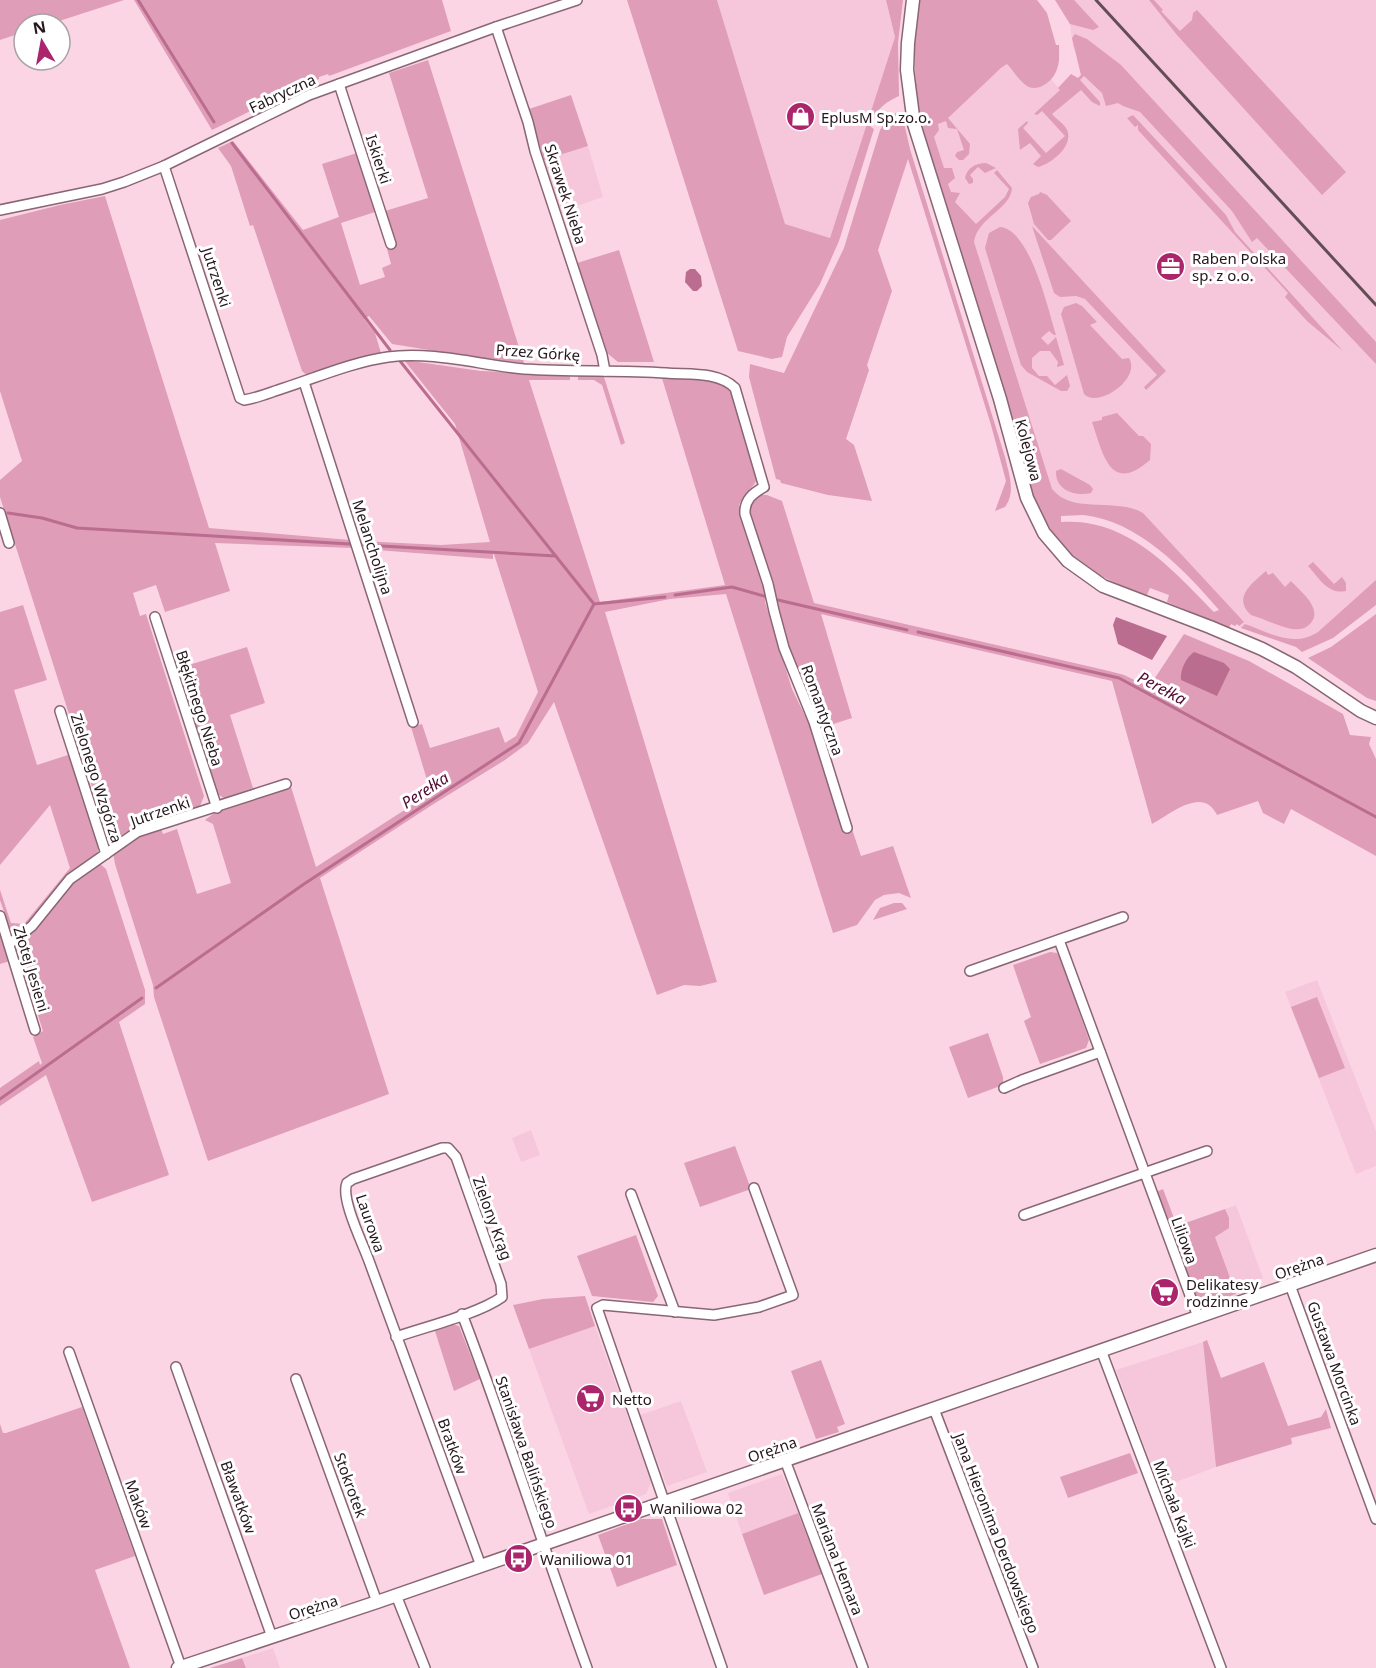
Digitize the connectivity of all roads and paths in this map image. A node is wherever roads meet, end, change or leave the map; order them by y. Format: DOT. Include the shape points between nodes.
graph roads {
  1 [pos="577,0"];
  2 [pos="913,0"];
  3 [pos="496,27"];
  4 [pos="339,84"];
  5 [pos="164,166"];
  6 [pos="0,210"];
  7 [pos="391,244"];
  8 [pos="605,371"];
  9 [pos="304,381"];
  10 [pos="240,398"];
  11 [pos="765,487"];
  12 [pos="0,513"];
  13 [pos="9,543"];
  14 [pos="155,617"];
  15 [pos="60,711"];
  16 [pos="1376,718"];
  17 [pos="413,722"];
  18 [pos="286,784"];
  19 [pos="217,808"];
  20 [pos="847,828"];
  21 [pos="106,854"];
  22 [pos="0,916"];
  23 [pos="1123,917"];
  24 [pos="1059,940"];
  25 [pos="9,944"];
  26 [pos="970,971"];
  27 [pos="35,1030"];
  28 [pos="1100,1052"];
  29 [pos="1004,1089"];
  30 [pos="445,1148"];
  31 [pos="1207,1151"];
  32 [pos="1145,1174"];
  33 [pos="754,1188"];
  34 [pos="632,1194"];
  35 [pos="1024,1215"];
  36 [pos="1376,1255"];
  37 [pos="1290,1285"];
  38 [pos="675,1312"];
  39 [pos="462,1314"];
  40 [pos="1198,1317"];
  41 [pos="396,1337"];
  42 [pos="1101,1350"];
  43 [pos="69,1352"];
  44 [pos="176,1367"];
  45 [pos="296,1379"];
  46 [pos="934,1409"];
  47 [pos="785,1460"];
  48 [pos="666,1502"];
  49 [pos="1376,1519"];
  50 [pos="542,1545"];
  51 [pos="482,1566"];
  52 [pos="396,1595"];
  53 [pos="377,1602"];
  54 [pos="272,1637"];
  55 [pos="179,1667"];
  56 [pos="424,1668"];
  57 [pos="587,1668"];
  58 [pos="722,1668"];
  59 [pos="863,1668"];
  60 [pos="1033,1668"];
  61 [pos="1221,1668"];
  1 -- 3 [label="street, Fabryczna"];
  2 -- 16 [label="street, Kolejowa" via="907,70 914,124 1027,498 1044,532 1068,561 1103,586 1262,649"];
  3 -- 4 [label="street, Fabryczna"];
  3 -- 8 [label="street, Skrawek Nieba"];
  4 -- 5 [label="street, Fabryczna"];
  4 -- 7 [label="street, Iskierki"];
  5 -- 6 [label="street, Fabryczna" via="102,189"];
  5 -- 10 [label="street, Jutrzenki"];
  8 -- 9 [label="street, Przez Górkę" via="524,369 401,355 370,360"];
  8 -- 11 [label="street, Przez Górkę" via="692,375 729,382 735,388"];
  9 -- 10 [label="street, Przez Górkę" via="250,399"];
  9 -- 17 [label="street, Melancholijna"];
  11 -- 20 [label="street, Romantyczna" via="754,492 744,508 784,648 814,722"];
  12 -- 13 [label="street"];
  14 -- 19 [label="street, Błękitnego Nieba"];
  15 -- 21 [label="street, Zielonego Wzgórza"];
  18 -- 19 [label="street, Jutrzenki"];
  19 -- 21 [label="street, Jutrzenki" via="136,832"];
  21 -- 25 [label="street, Jutrzenki" via="69,879 32,926"];
  22 -- 25 [label="street, Złotej Jesieni"];
  23 -- 24 [label="street"];
  24 -- 26 [label="street"];
  24 -- 28 [label="street, Liliowa"];
  25 -- 27 [label="street, Złotej Jesieni"];
  28 -- 29 [label="street"];
  28 -- 32 [label="street, Liliowa"];
  30 -- 39 [label="street, Zielony Krąg" via="456,1157 501,1284 502,1297 496,1302"];
  30 -- 41 [label="street, Laurowa" via="353,1179 345,1188"];
  31 -- 32 [label="street"];
  32 -- 35 [label="street"];
  32 -- 40 [label="street, Liliowa"];
  33 -- 38 [label="street" via="793,1295 724,1314"];
  34 -- 38 [label="street"];
  36 -- 37 [label="street, Orężna"];
  37 -- 40 [label="street, Orężna"];
  37 -- 49 [label="street, Gustawa Morcinka"];
  38 -- 48 [label="street" via="603,1305 597,1308"];
  39 -- 41 [label="street"];
  39 -- 50 [label="street, Stanisława Balińskiego"];
  40 -- 42 [label="street, Orężna"];
  41 -- 51 [label="street, Bratków"];
  42 -- 46 [label="street, Orężna"];
  42 -- 61 [label="street, Michała Kajki"];
  43 -- 55 [label="street, Maków"];
  44 -- 54 [label="street, Bławatków"];
  45 -- 53 [label="street, Stokrotek"];
  46 -- 47 [label="street, Orężna"];
  46 -- 60 [label="street, Jana Hieronima Derdowskiego"];
  47 -- 48 [label="street, Orężna"];
  47 -- 59 [label="street, Mariana Hemara"];
  48 -- 50 [label="street, Orężna"];
  48 -- 58 [label="street"];
  50 -- 51 [label="street, Orężna"];
  50 -- 57 [label="street, Stanisława Balińskiego"];
  51 -- 52 [label="street, Orężna"];
  52 -- 53 [label="street, Orężna"];
  52 -- 56 [label="street"];
  53 -- 54 [label="street, Orężna"];
  54 -- 55 [label="street, Orężna"];
}
